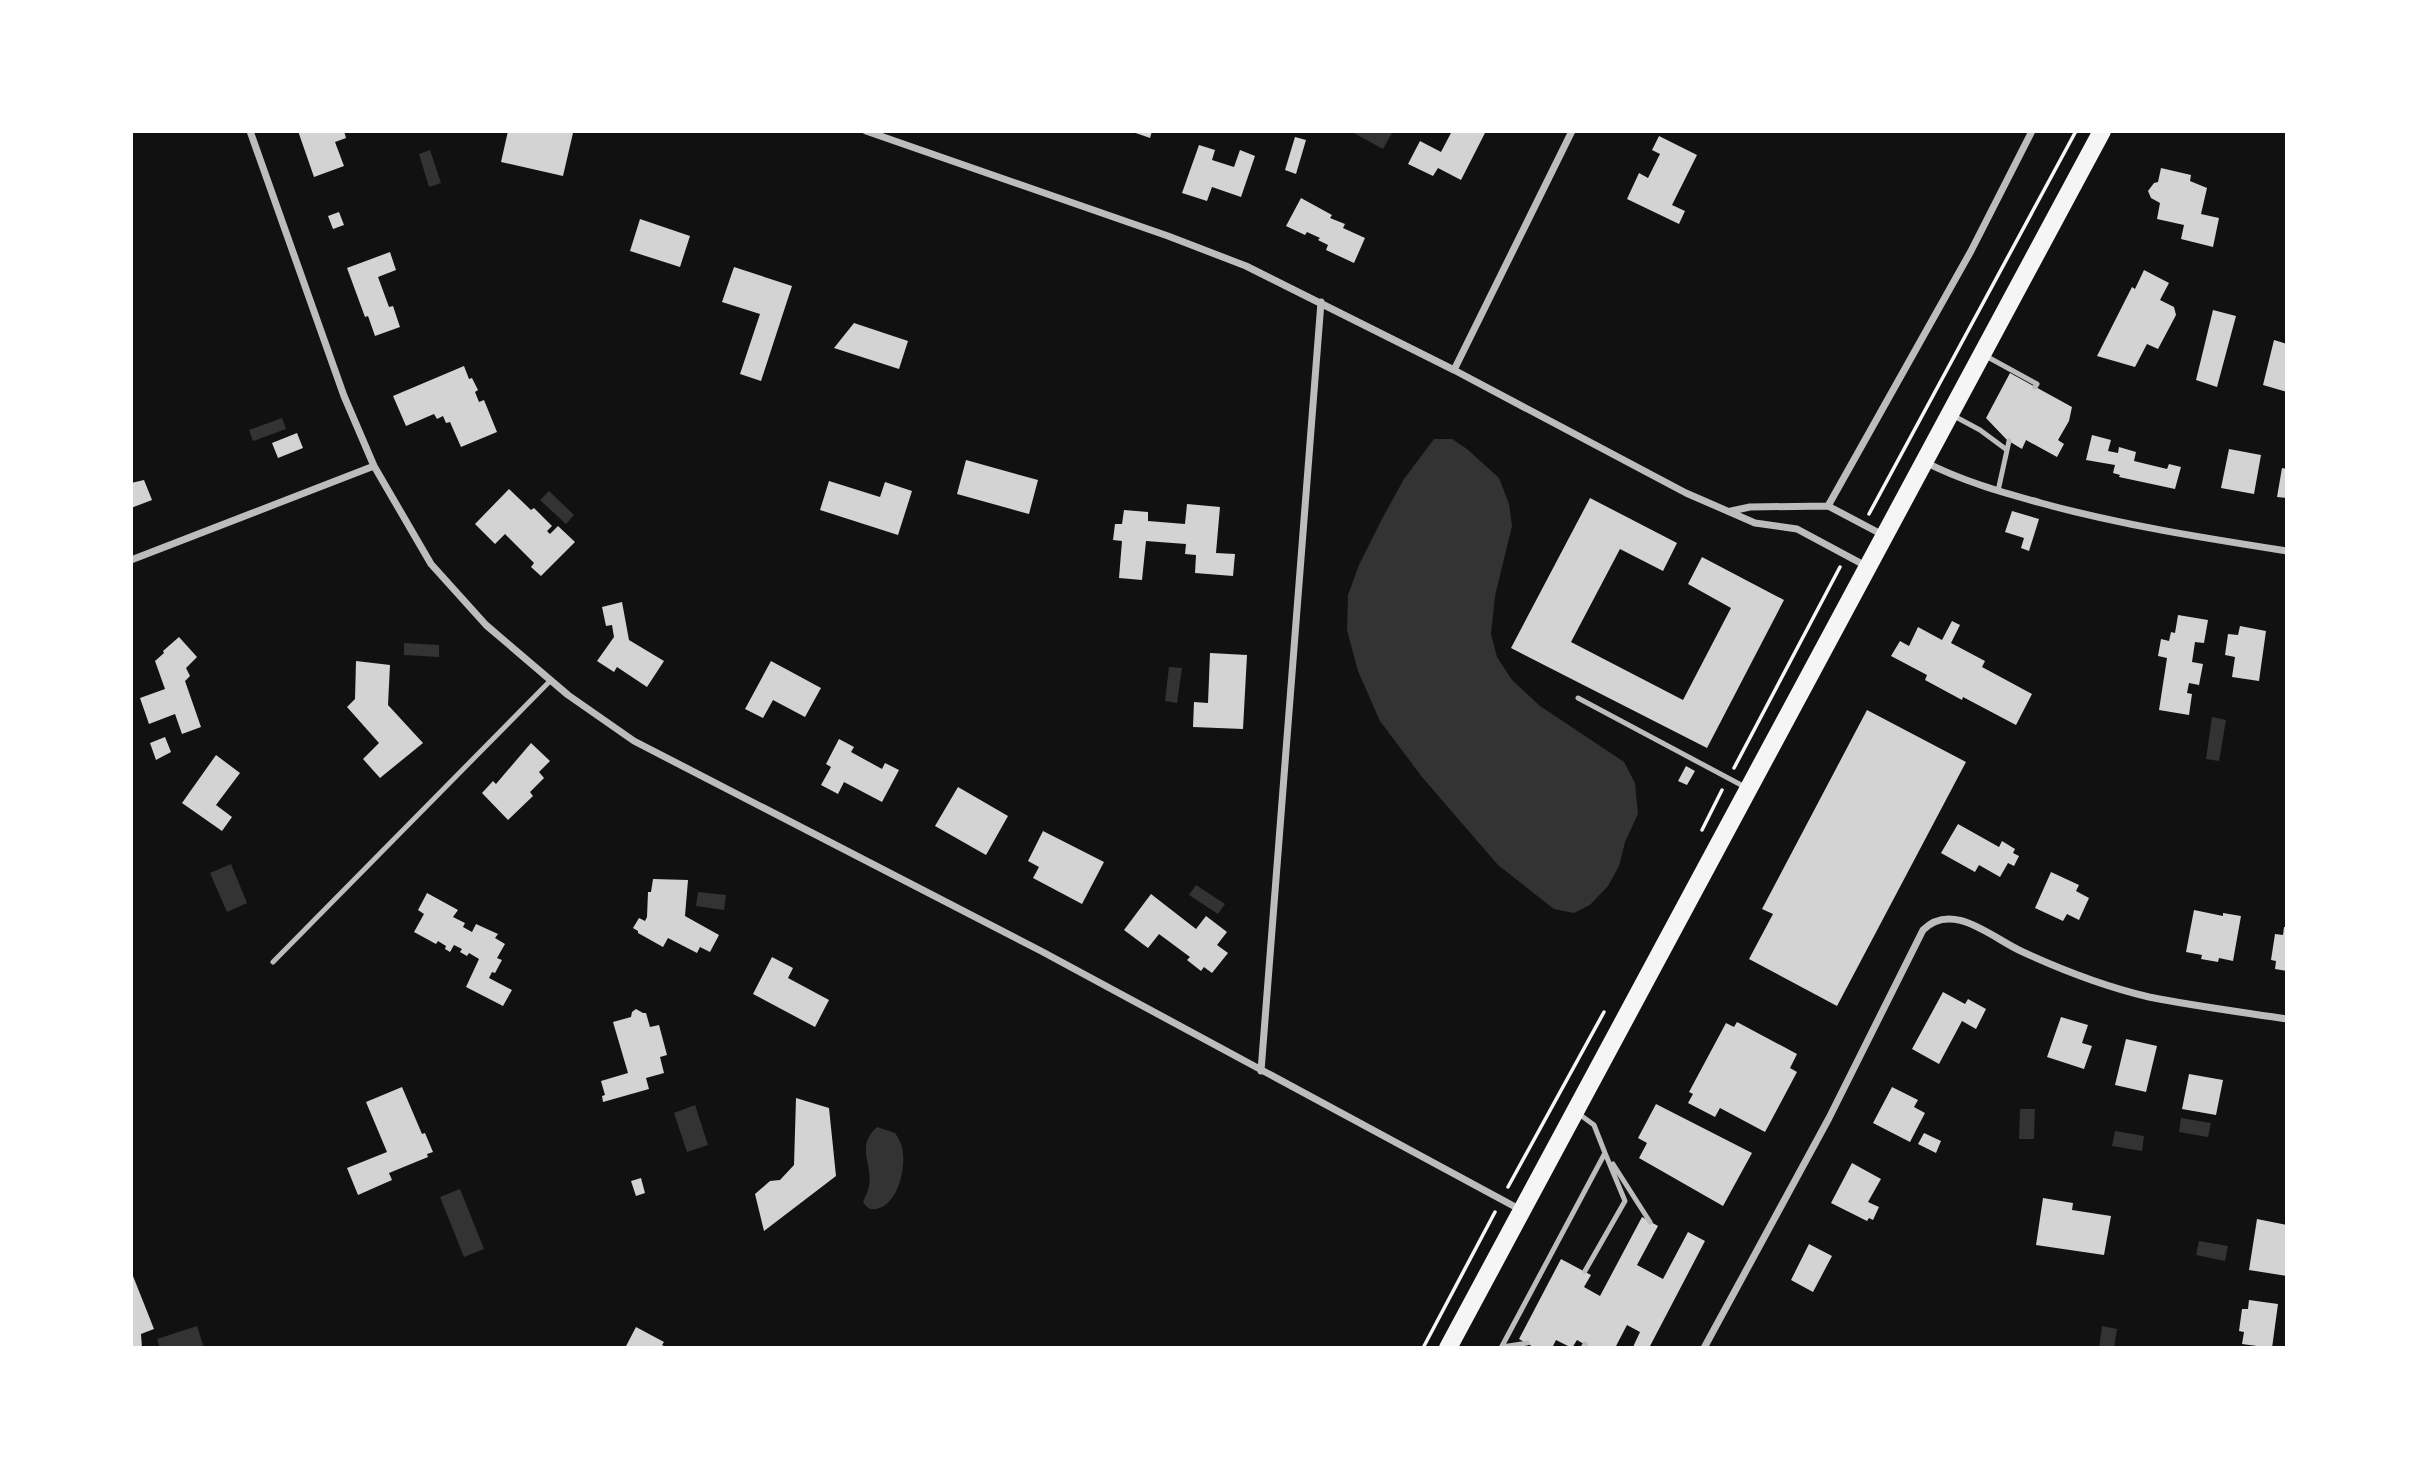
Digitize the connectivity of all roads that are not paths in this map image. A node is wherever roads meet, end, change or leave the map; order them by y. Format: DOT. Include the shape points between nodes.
graph roads {
  1 [pos="250,131"];
  2 [pos="866,131"];
  3 [pos="1572,131"];
  4 [pos="2032,131"];
  5 [pos="2102,131"];
  6 [pos="1321,302"];
  7 [pos="1982,354"];
  8 [pos="1454,370"];
  9 [pos="2035,387"];
  10 [pos="1949,413"];
  11 [pos="2009,441"];
  12 [pos="2007,450"];
  13 [pos="1923,461"];
  14 [pos="374,466"];
  15 [pos="1998,491"];
  16 [pos="1828,506"];
  17 [pos="1730,511"];
  18 [pos="1883,536"];
  19 [pos="2287,551"];
  20 [pos="131,560"];
  21 [pos="1866,567"];
  22 [pos="551,680"];
  23 [pos="1578,698"];
  24 [pos="1748,788"];
  25 [pos="274,962"];
  26 [pos="2287,1019"];
  27 [pos="1261,1071"];
  28 [pos="1575,1111"];
  29 [pos="1605,1153"];
  30 [pos="1521,1210"];
  31 [pos="1650,1222"];
  32 [pos="1585,1271"];
  33 [pos="1527,1343"];
  34 [pos="1501,1347"];
  35 [pos="1448,1348"];
  36 [pos="1704,1348"];
  1 -- 14 [label="street" via="344,396"];
  2 -- 6 [label="street" via="1168,236"];
  3 -- 8 [label="street"];
  4 -- 16 [label="street" via="1971,251"];
  5 -- 7 [label="main road"];
  6 -- 8 [label="street"];
  6 -- 27 [label="street"];
  7 -- 9 [label="lane" via="2037,384"];
  7 -- 10 [label="main road"];
  8 -- 17 [label="street" via="1686,493"];
  10 -- 12 [label="lane"];
  10 -- 13 [label="main road"];
  11 -- 12 [label="lane"];
  12 -- 15 [label="lane"];
  13 -- 15 [label="street"];
  13 -- 18 [label="main road"];
  14 -- 20 [label="street"];
  14 -- 22 [label="street" via="431,564 486,625"];
  15 -- 19 [label="street" via="2147,527"];
  16 -- 17 [label="street"];
  16 -- 18 [label="street"];
  17 -- 21 [label="street" via="1755,523 1797,529"];
  18 -- 21 [label="main road"];
  21 -- 24 [label="main road"];
  22 -- 25 [label="lane"];
  22 -- 27 [label="street" via="634,741 1041,951"];
  23 -- 24 [label="lane"];
  24 -- 28 [label="main road"];
  26 -- 36 [label="street" via="2148,996 2022,952 1959,919 1932,922 1923,930 1829,1118"];
  27 -- 30 [label="street"];
  28 -- 29 [label="lane" via="1594,1125"];
  28 -- 30 [label="main road"];
  29 -- 31 [label="lane"];
  29 -- 32 [label="lane" via="1625,1201"];
  29 -- 34 [label="lane"];
  30 -- 35 [label="main road"];
  33 -- 34 [label="lane"];
}
